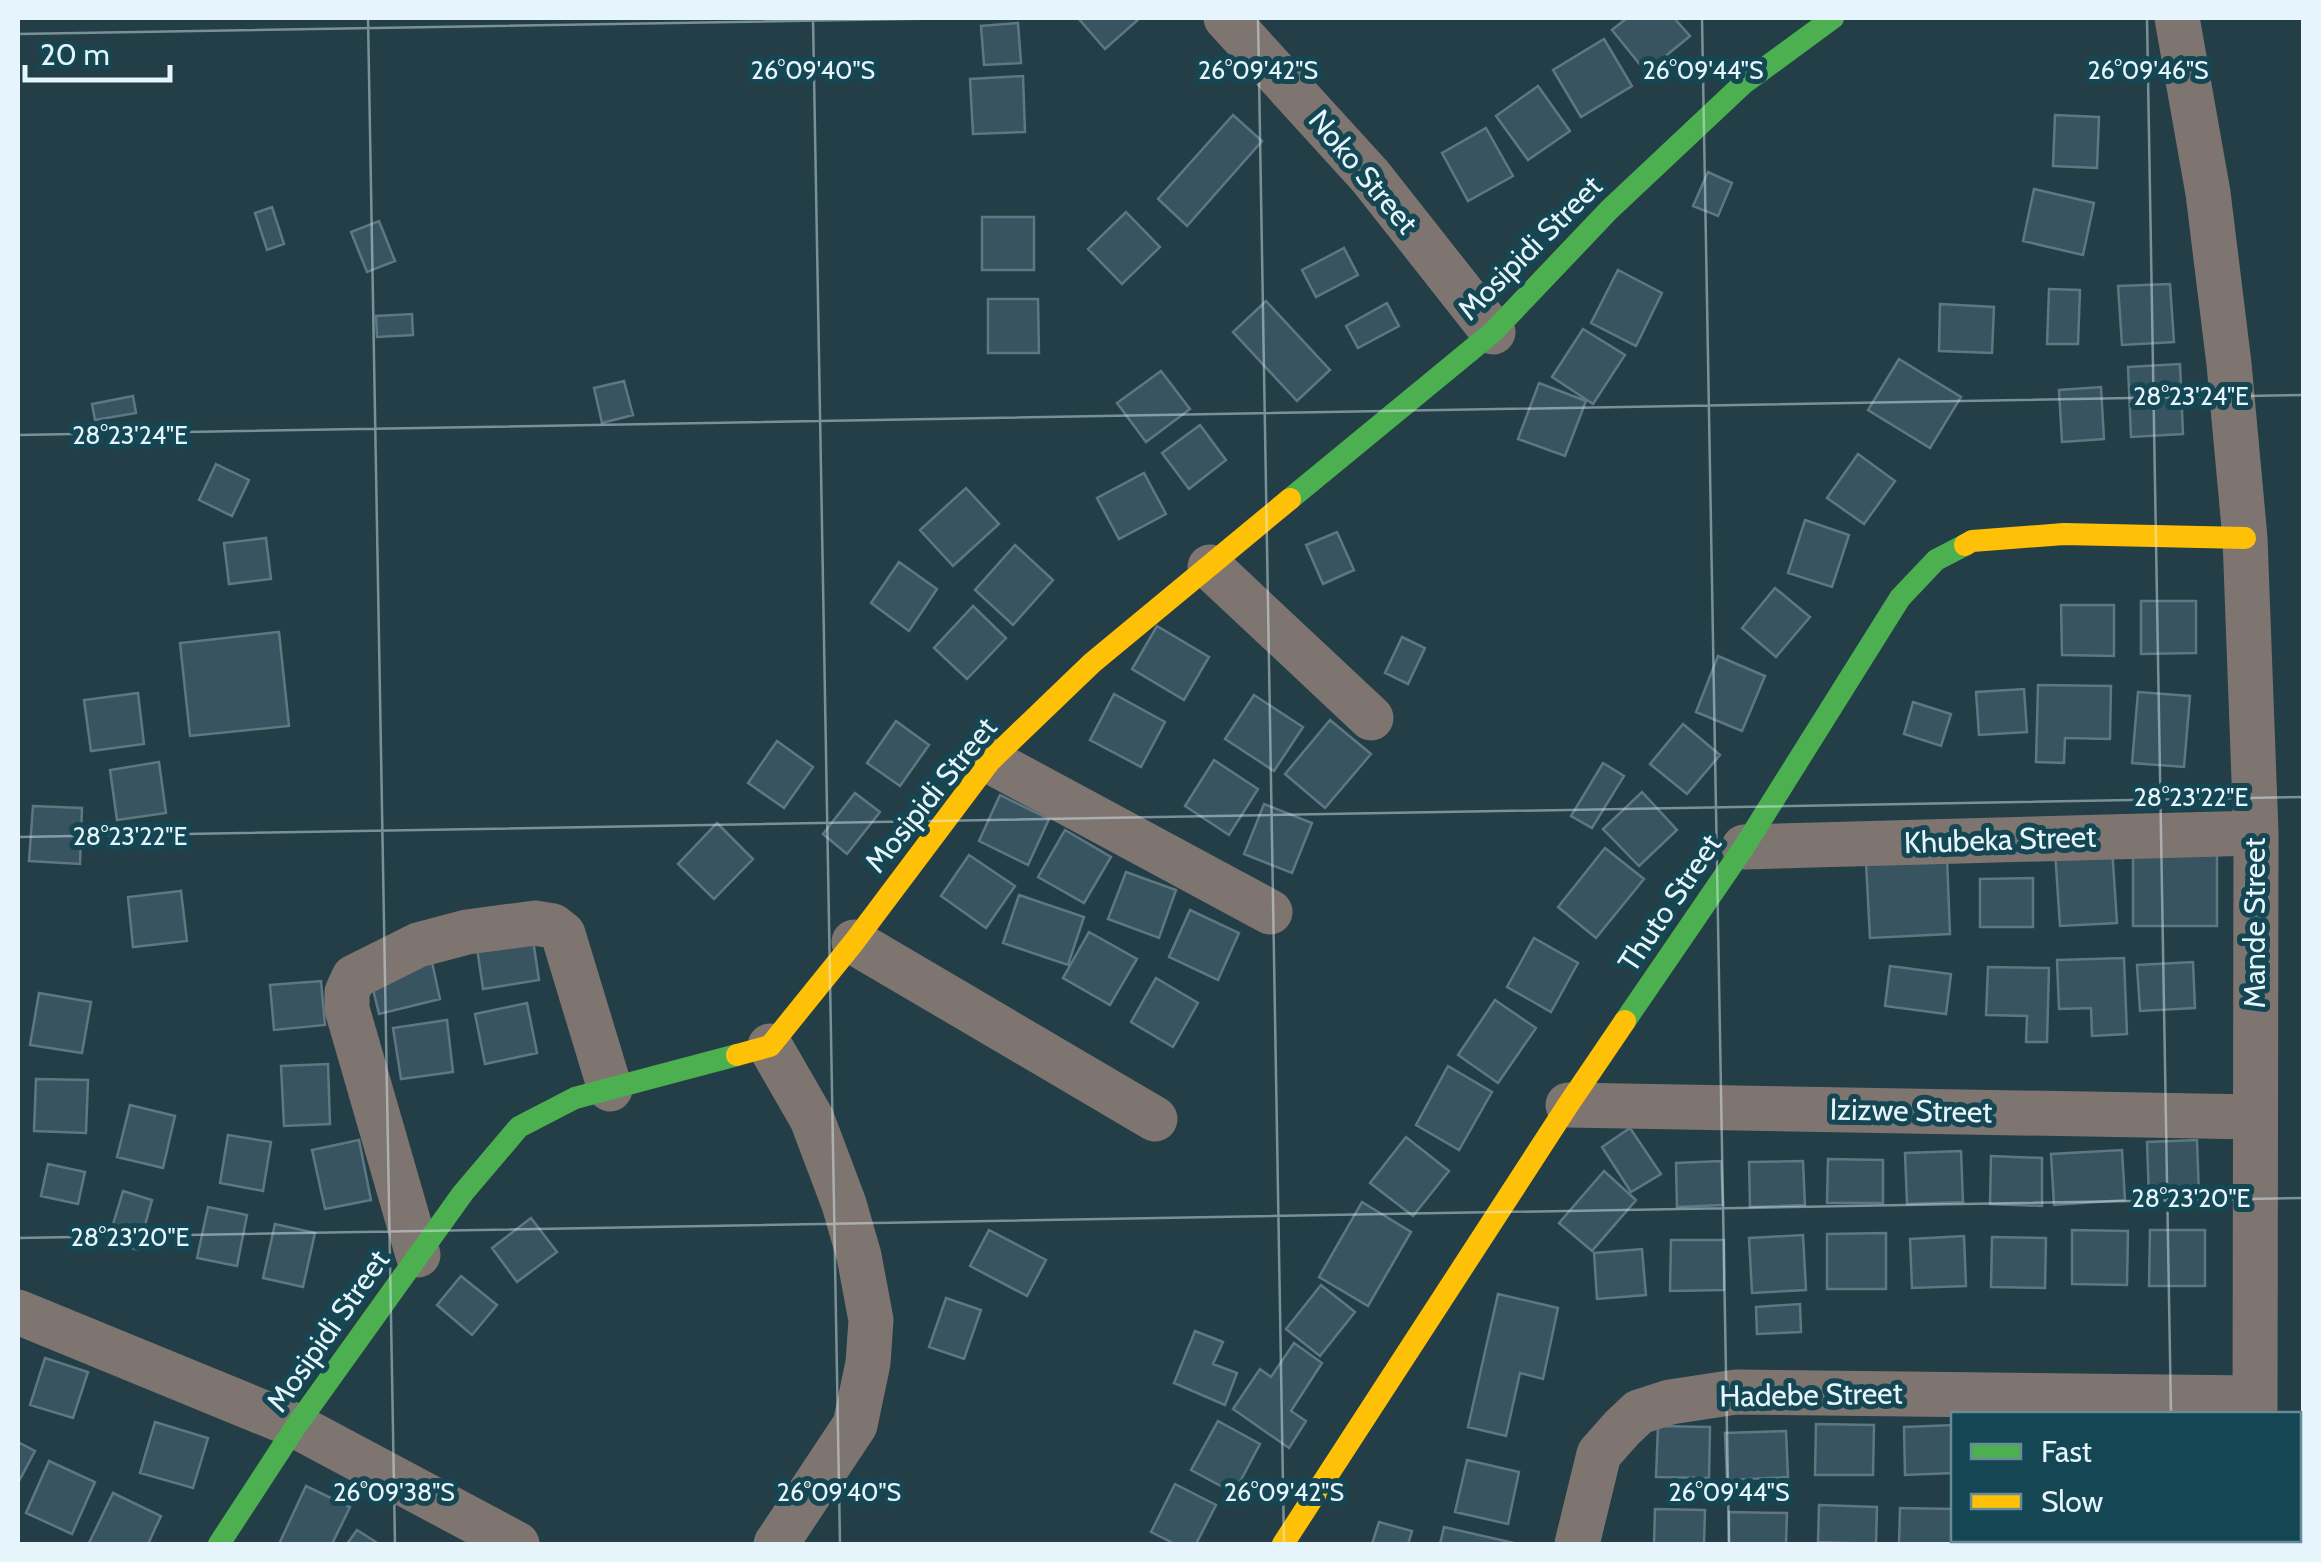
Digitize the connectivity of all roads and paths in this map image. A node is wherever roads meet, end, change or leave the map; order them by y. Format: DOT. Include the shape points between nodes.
graph roads {
  1 [pos="1226,18"];
  2 [pos="1833,18"];
  3 [pos="2177,18"];
  4 [pos="1493,332"];
  5 [pos="2245,538"];
  6 [pos="1210,567"];
  7 [pos="1371,718"];
  8 [pos="990,761"];
  9 [pos="2256,833"];
  10 [pos="1744,847"];
  11 [pos="1270,912"];
  12 [pos="854,942"];
  13 [pos="770,1046"];
  14 [pos="610,1089"];
  15 [pos="1568,1105"];
  16 [pos="2254,1117"];
  17 [pos="1155,1119"];
  18 [pos="418,1256"];
  19 [pos="18,1312"];
  20 [pos="2255,1406"];
  21 [pos="296,1426"];
  22 [pos="219,1544"];
  23 [pos="516,1544"];
  24 [pos="776,1544"];
  25 [pos="1282,1544"];
  26 [pos="1576,1544"];
  1 -- 4 [label="street, Noko Street" via="1370,176"];
  2 -- 4 [label="street, Mosipidi Street" via="1744,84"];
  3 -- 5 [label="street, Mande Street" via="2208,194"];
  4 -- 6 [label="street, Mosipidi Street"];
  5 -- 9 [label="street, Mande Street"];
  5 -- 10 [label="street, Thuto Street" via="2064,534 1972,541 1936,560 1900,598"];
  6 -- 7 [label="street"];
  6 -- 8 [label="street, Mosipidi Street" via="1092,663"];
  8 -- 11 [label="street"];
  8 -- 12 [label="street, Mosipidi Street"];
  9 -- 10 [label="street, Khubeka Street"];
  9 -- 16 [label="street, Mande Street"];
  10 -- 15 [label="street, Thuto Street"];
  12 -- 13 [label="street, Mosipidi Street"];
  12 -- 17 [label="street"];
  13 -- 14 [label="street, Mosipidi Street"];
  13 -- 24 [label="street" via="812,1118 844,1204 871,1320 855,1425"];
  14 -- 18 [label="street, Mosipidi Street" via="519,1126"];
  14 -- 18 [label="street" via="563,934 552,926 467,932 418,945 354,977 348,1009"];
  15 -- 16 [label="street, Izizwe Street"];
  15 -- 25 [label="street, Thuto Street"];
  16 -- 20 [label="street, Mande Street"];
  18 -- 21 [label="street, Mosipidi Street"];
  19 -- 21 [label="street"];
  20 -- 26 [label="street, Hadebe Street" via="1736,1392 1670,1402 1639,1412 1599,1454"];
  21 -- 22 [label="street, Mosipidi Street"];
  21 -- 23 [label="street"];
}
